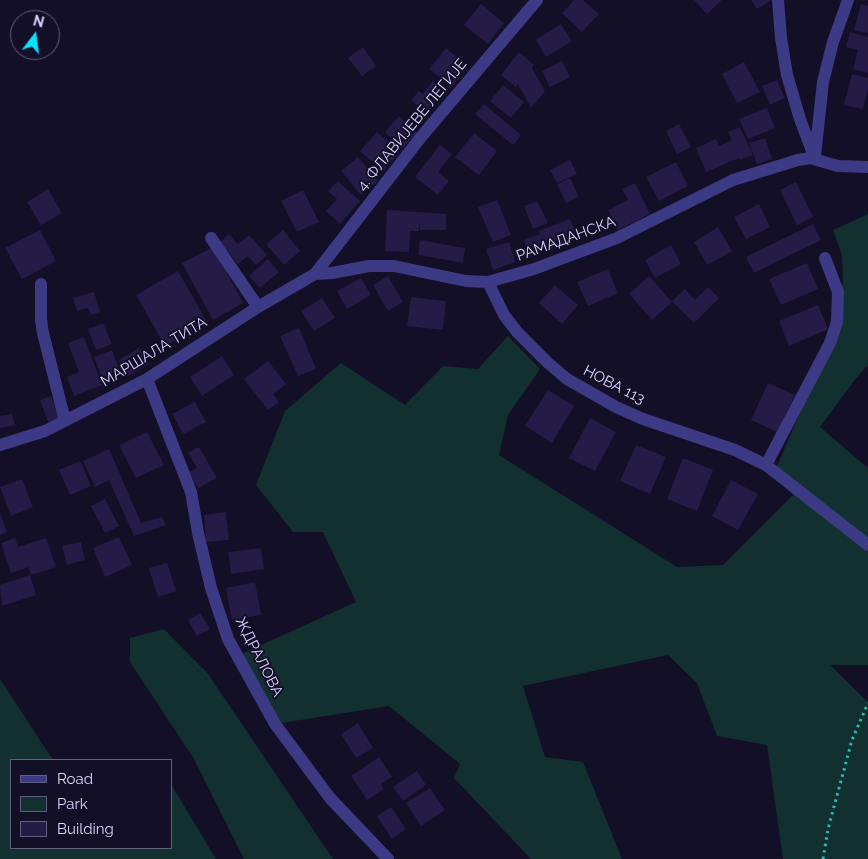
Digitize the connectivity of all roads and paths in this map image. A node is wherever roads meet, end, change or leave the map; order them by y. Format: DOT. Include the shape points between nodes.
graph roads {
  1 [pos="537,0"];
  2 [pos="778,0"];
  3 [pos="848,0"];
  4 [pos="815,159"];
  5 [pos="868,168"];
  6 [pos="211,238"];
  7 [pos="825,258"];
  8 [pos="315,274"];
  9 [pos="488,282"];
  10 [pos="41,284"];
  11 [pos="258,307"];
  12 [pos="147,379"];
  13 [pos="65,421"];
  14 [pos="0,445"];
  15 [pos="766,465"];
  16 [pos="868,545"];
  17 [pos="868,703"];
  18 [pos="388,859"];
  19 [pos="823,859"];
  1 -- 8 [label="street, 4. ФЛАВИЈЕВЕ ЛЕГИЈЕ" via="421,137"];
  2 -- 4 [label="street" via="787,75"];
  3 -- 4 [label="street" via="823,82"];
  4 -- 5 [label="street, РАМАДАНСКА" via="838,166"];
  4 -- 9 [label="street, РАМАДАНСКА" via="798,160 733,180 617,238 534,269"];
  6 -- 11 [label="street"];
  7 -- 15 [label="street" via="838,292 838,322"];
  8 -- 9 [label="street, РАМАДАНСКА" via="369,266 394,266 466,281"];
  8 -- 11 [label="street, МАРШАЛА ТИТА"];
  9 -- 15 [label="street, НОВА 113" via="504,315 518,333 567,379 616,407 735,450"];
  10 -- 13 [label="street" via="43,333"];
  11 -- 12 [label="street, МАРШАЛА ТИТА"];
  12 -- 13 [label="street, МАРШАЛА ТИТА"];
  12 -- 18 [label="street, ЖДРАЛОВА" via="191,492 211,588 228,639 275,724 330,798"];
  13 -- 14 [label="street, МАРШАЛА ТИТА"];
  15 -- 16 [label="street, НОВА 113"];
  17 -- 19 [label="path" via="852,740"];
}
